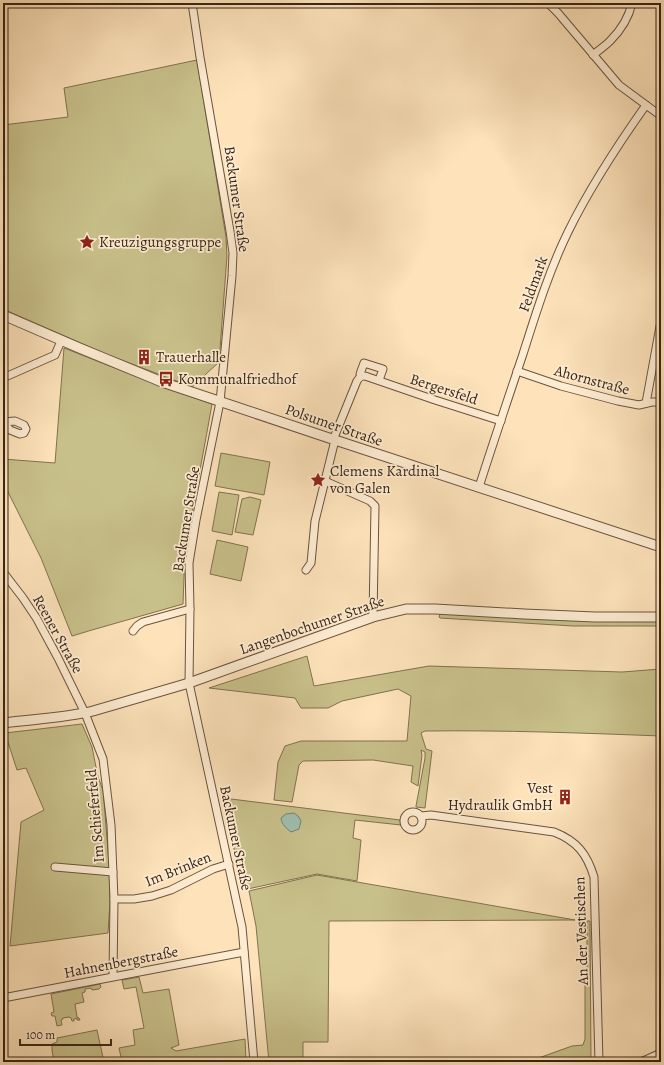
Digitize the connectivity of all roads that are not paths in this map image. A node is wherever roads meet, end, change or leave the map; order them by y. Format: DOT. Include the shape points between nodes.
graph roads {
  1 [pos="192,3"];
  2 [pos="548,3"];
  3 [pos="632,3"];
  4 [pos="593,55"];
  5 [pos="646,105"];
  6 [pos="661,116"];
  7 [pos="3,315"];
  8 [pos="661,321"];
  9 [pos="61,341"];
  10 [pos="517,371"];
  11 [pos="361,376"];
  12 [pos="3,378"];
  13 [pos="379,380"];
  14 [pos="220,402"];
  15 [pos="661,402"];
  16 [pos="646,403"];
  17 [pos="501,421"];
  18 [pos="334,440"];
  19 [pos="325,481"];
  20 [pos="479,487"];
  21 [pos="661,548"];
  22 [pos="306,570"];
  23 [pos="3,572"];
  24 [pos="190,609"];
  25 [pos="373,617"];
  26 [pos="661,617"];
  27 [pos="133,631"];
  28 [pos="189,683"];
  29 [pos="85,713"];
  30 [pos="3,723"];
  31 [pos="421,816"];
  32 [pos="229,864"];
  33 [pos="55,867"];
  34 [pos="113,872"];
  35 [pos="114,899"];
  36 [pos="244,952"];
  37 [pos="113,976"];
  38 [pos="3,998"];
  39 [pos="661,1054"];
  40 [pos="254,1062"];
  41 [pos="598,1062"];
  42 [pos="643,1062"];
  1 -- 14 [label="street, Backumer Straße" via="233,253"];
  2 -- 4 [label="street"];
  3 -- 4 [label="street" via="619,30"];
  4 -- 5 [label="street" via="619,85"];
  5 -- 6 [label="street"];
  5 -- 10 [label="street, Feldmark" via="607,163 568,233 548,281"];
  7 -- 9 [label="street, Polsumer Straße"];
  8 -- 16 [label="street"];
  9 -- 12 [label="street" via="58,356"];
  9 -- 14 [label="street, Polsumer Straße" via="154,379"];
  10 -- 16 [label="street, Ahornstraße" via="593,395 639,405"];
  10 -- 17 [label="street, Feldmark"];
  11 -- 13 [label="street, Bergersfeld"];
  11 -- 13 [label="street" via="364,363 383,369"];
  11 -- 18 [label="street"];
  13 -- 17 [label="street, Bergersfeld"];
  14 -- 18 [label="street, Polsumer Straße"];
  14 -- 24 [label="street, Backumer Straße" via="189,563"];
  15 -- 16 [label="street, Ahornstraße"];
  17 -- 20 [label="street, Feldmark"];
  18 -- 19 [label="street"];
  18 -- 20 [label="street, Polsumer Straße"];
  19 -- 22 [label="street" via="315,521 311,563"];
  19 -- 25 [label="street" via="370,501 375,506"];
  20 -- 21 [label="street, Polsumer Straße"];
  23 -- 29 [label="street, Reener Straße" via="37,619"];
  24 -- 27 [label="street" via="143,622"];
  24 -- 28 [label="street, Backumer Straße"];
  25 -- 26 [label="street, Langenbochumer Straße" via="417,609 561,616"];
  25 -- 28 [label="street, Langenbochumer Straße"];
  28 -- 29 [label="street, Langenbochumer Straße"];
  28 -- 32 [label="street, Backumer Straße"];
  29 -- 30 [label="street, Langenbochumer Straße"];
  29 -- 34 [label="street, Im Schieferfeld" via="103,759 108,790"];
  31 -- 41 [label="street, An der Vestischen" via="431,814 554,832 580,848 589,861 594,877"];
  32 -- 35 [label="street, Im Brinken" via="152,896"];
  32 -- 36 [label="street, Backumer Straße" via="242,926"];
  33 -- 34 [label="street, Im Schieferfeld"];
  34 -- 35 [label="street, Im Schieferfeld"];
  35 -- 37 [label="street, Im Schieferfeld"];
  36 -- 37 [label="street, Hahnenbergstraße"];
  36 -- 40 [label="street, Backumer Straße"];
  37 -- 38 [label="street, Hahnenbergstraße"];
  39 -- 42 [label="street"];
}
